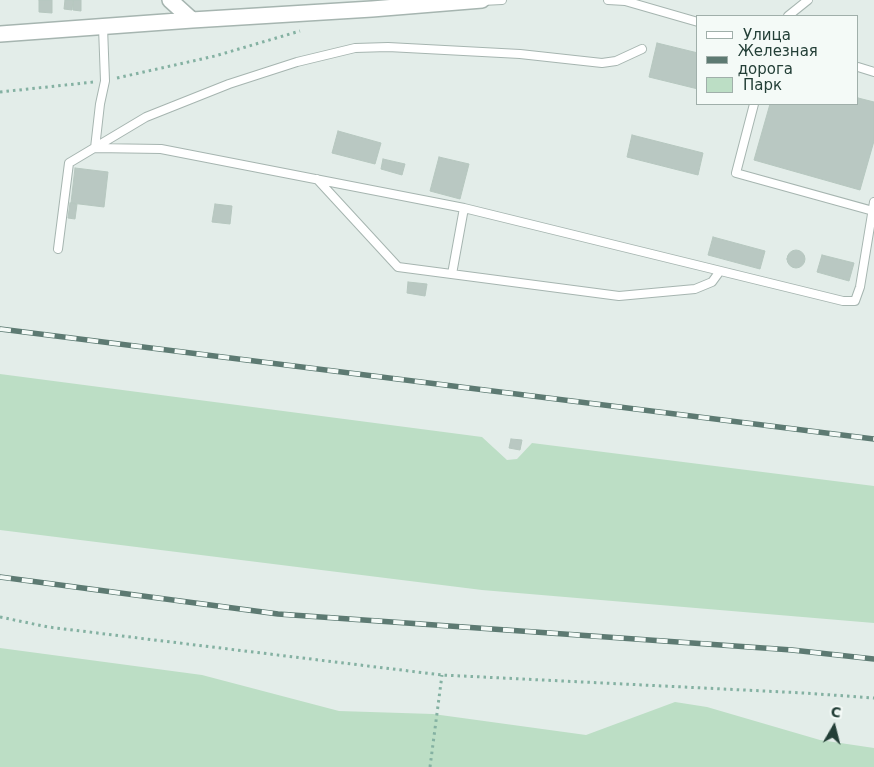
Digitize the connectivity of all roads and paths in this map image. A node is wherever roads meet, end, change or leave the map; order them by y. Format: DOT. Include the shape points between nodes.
graph roads {
  1 [pos="170,0"];
  2 [pos="502,0"];
  3 [pos="608,0"];
  4 [pos="808,0"];
  5 [pos="482,1"];
  6 [pos="789,15"];
  7 [pos="192,20"];
  8 [pos="696,21"];
  9 [pos="103,27"];
  10 [pos="307,28"];
  11 [pos="0,34"];
  12 [pos="642,49"];
  13 [pos="859,67"];
  14 [pos="874,72"];
  15 [pos="105,81"];
  16 [pos="0,92"];
  17 [pos="754,105"];
  18 [pos="95,148"];
  19 [pos="317,179"];
  20 [pos="874,202"];
  21 [pos="464,208"];
  22 [pos="872,211"];
  23 [pos="58,249"];
  24 [pos="720,271"];
  25 [pos="452,274"];
  26 [pos="0,617"];
  27 [pos="442,675"];
  28 [pos="874,698"];
  29 [pos="430,767"];
  1 -- 7 [label="street"];
  2 -- 5 [label="lane"];
  3 -- 8 [label="lane" via="624,1"];
  4 -- 6 [label="lane"];
  5 -- 7 [label="street"];
  7 -- 9 [label="street"];
  9 -- 11 [label="street"];
  9 -- 15 [label="lane"];
  10 -- 15 [label="path" via="215,56"];
  12 -- 18 [label="lane" via="616,61 602,63 520,54 355,48 229,84 146,117"];
  13 -- 14 [label="lane"];
  15 -- 16 [label="path"];
  15 -- 18 [label="lane"];
  17 -- 22 [label="lane" via="736,173"];
  18 -- 19 [label="lane" via="161,149"];
  18 -- 23 [label="lane" via="69,163"];
  19 -- 21 [label="lane"];
  19 -- 25 [label="lane" via="398,267"];
  20 -- 22 [label="lane"];
  21 -- 24 [label="lane"];
  21 -- 25 [label="lane"];
  22 -- 24 [label="lane" via="855,301 843,301"];
  24 -- 25 [label="lane" via="712,282 695,289 619,296"];
  26 -- 27 [label="path" via="48,627"];
  27 -- 28 [label="path"];
  27 -- 29 [label="path"];
}
